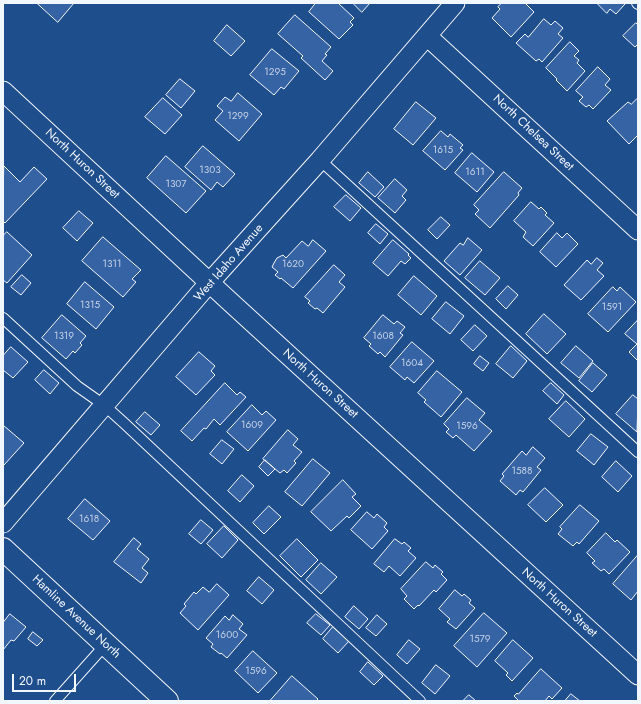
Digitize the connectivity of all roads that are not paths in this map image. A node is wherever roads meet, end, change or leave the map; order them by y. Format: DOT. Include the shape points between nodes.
graph roads {
  1 [pos="455,3"];
  2 [pos="427,36"];
  3 [pos="3,91"];
  4 [pos="320,160"];
  5 [pos="638,230"];
  6 [pos="209,283"];
  7 [pos="3,318"];
  8 [pos="104,405"];
  9 [pos="638,452"];
  10 [pos="3,523"];
  11 [pos="3,549"];
  12 [pos="106,644"];
  13 [pos="638,675"];
  14 [pos="55,701"];
  15 [pos="167,701"];
  16 [pos="420,701"];
  1 -- 2 [label="street, West Idaho Avenue"];
  2 -- 4 [label="street, West Idaho Avenue"];
  2 -- 5 [label="street, North Chelsea Street"];
  3 -- 6 [label="street, North Huron Street"];
  4 -- 6 [label="street, West Idaho Avenue"];
  4 -- 9 [label="lane"];
  6 -- 8 [label="street, West Idaho Avenue"];
  6 -- 13 [label="street, North Huron Street"];
  7 -- 8 [label="lane" via="77,386"];
  8 -- 10 [label="street, West Idaho Avenue"];
  8 -- 16 [label="lane"];
  11 -- 12 [label="street, Hamline Avenue North"];
  12 -- 14 [label="lane"];
  12 -- 15 [label="street, Hamline Avenue North"];
}
